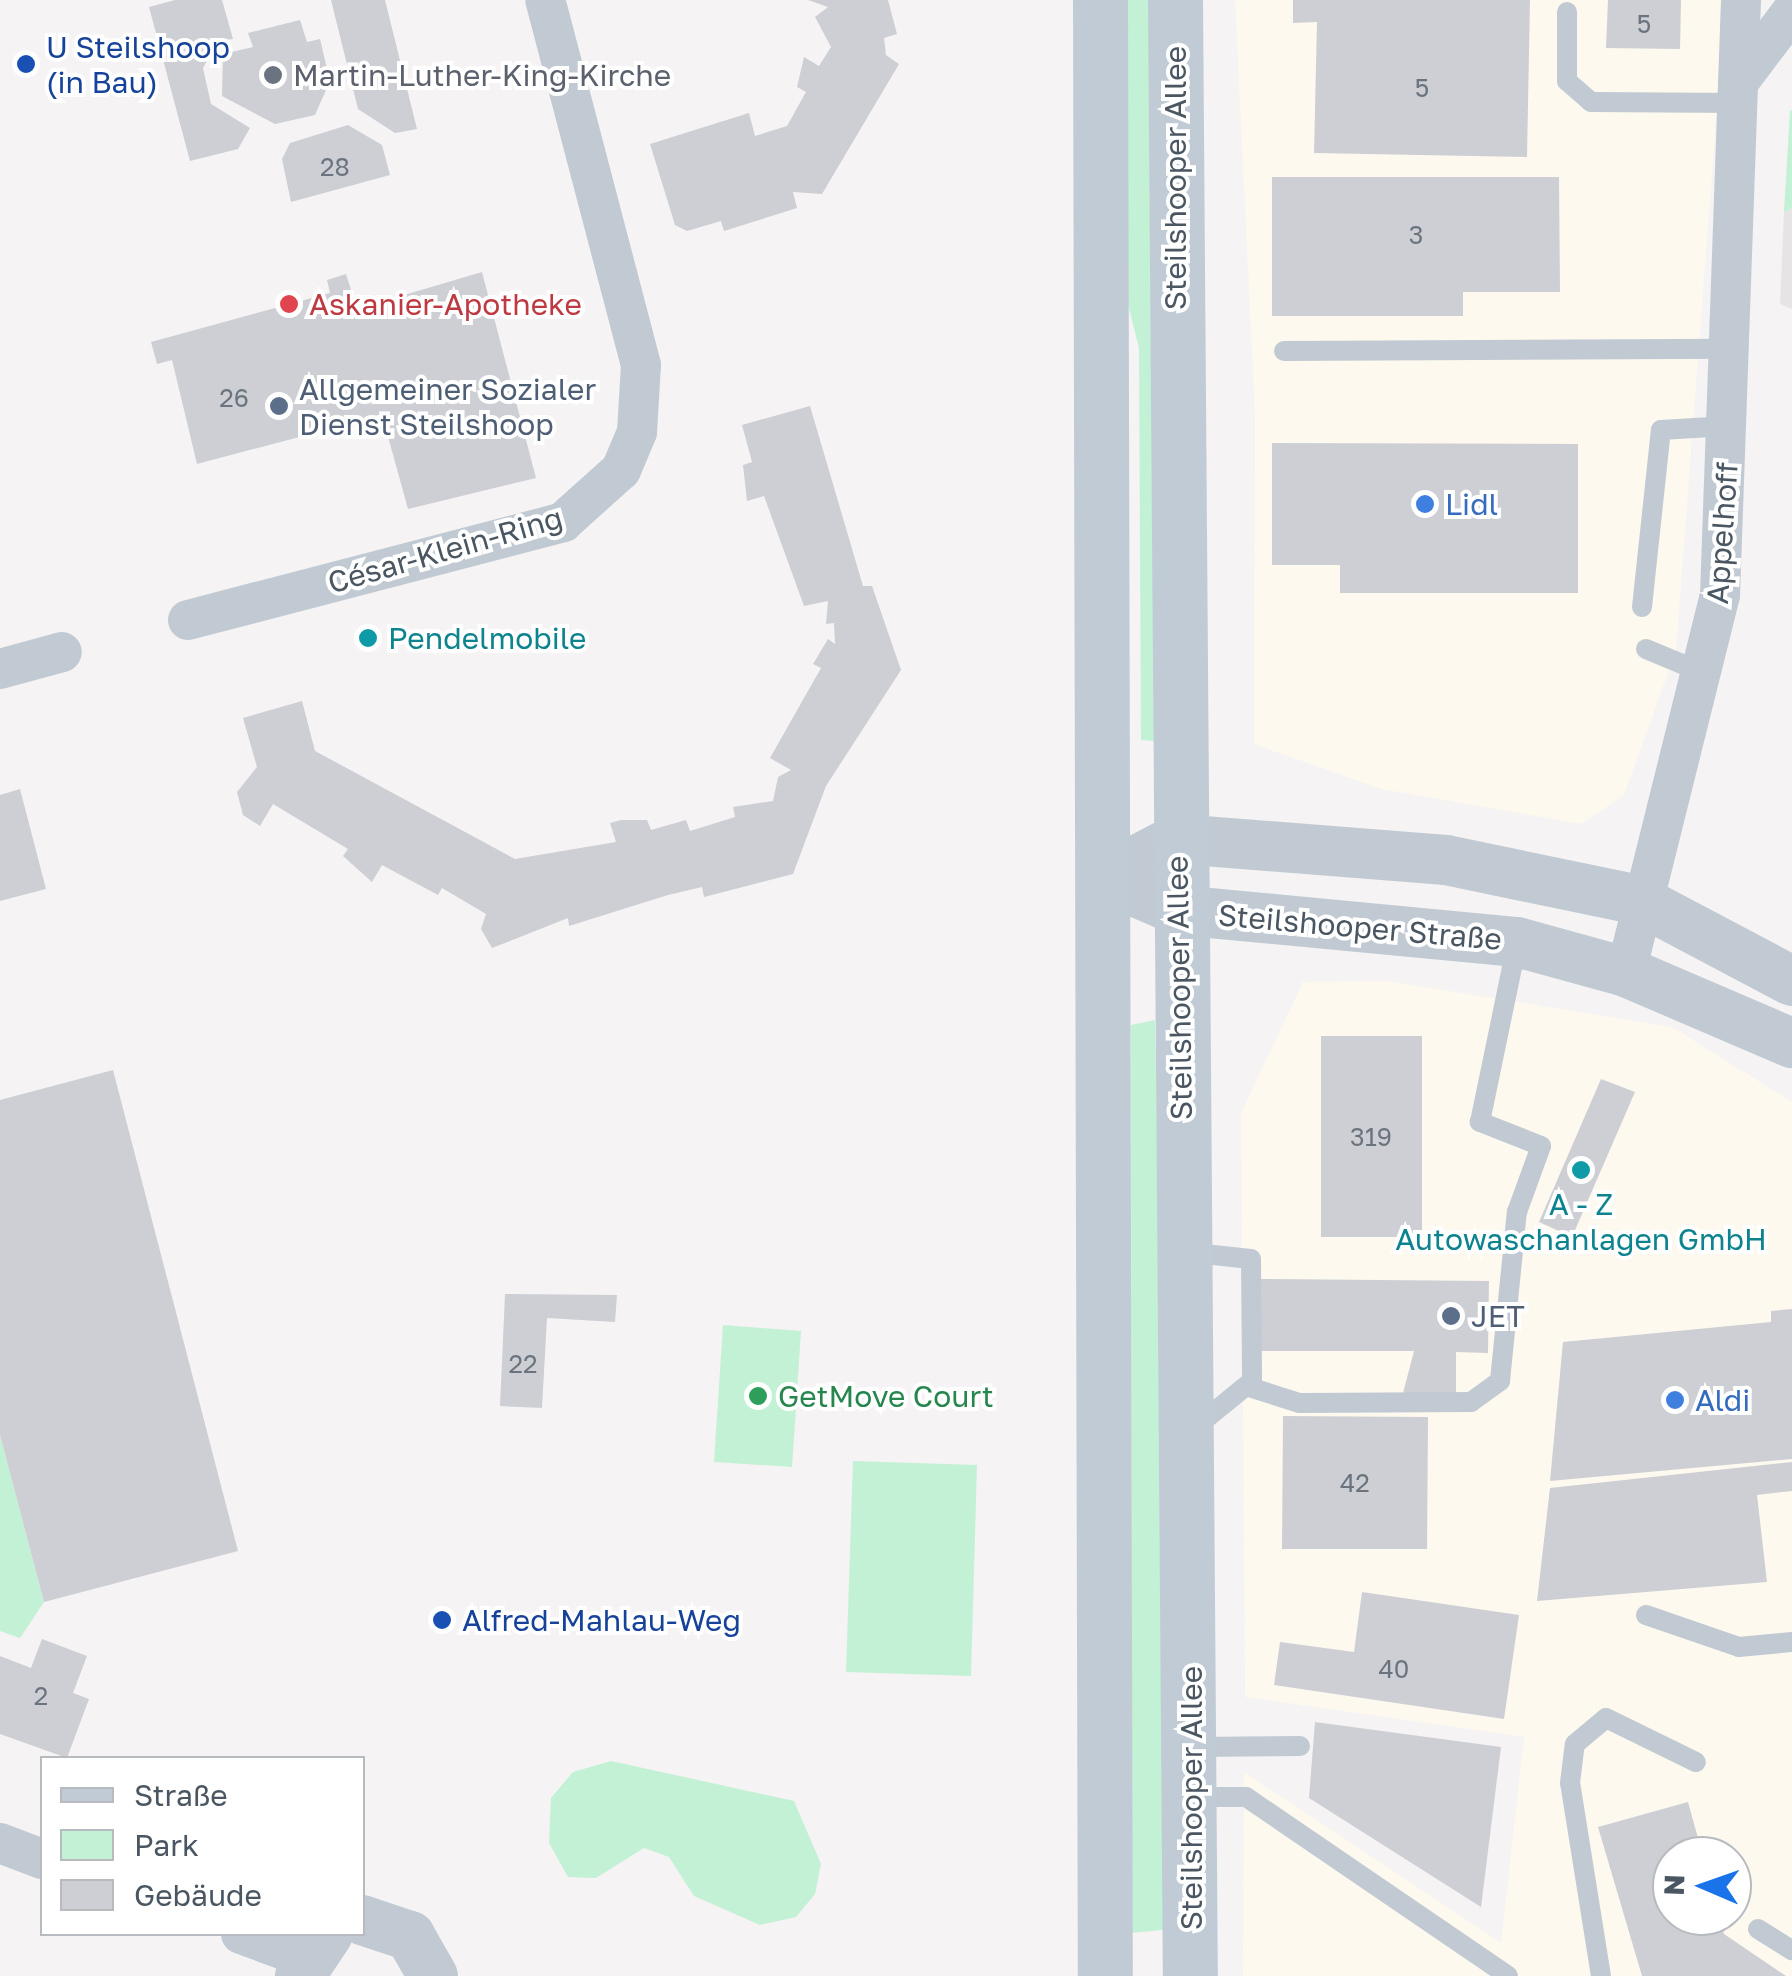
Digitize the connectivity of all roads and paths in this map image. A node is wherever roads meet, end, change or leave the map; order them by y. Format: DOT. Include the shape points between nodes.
graph roads {
  1 [pos="545,0"];
  2 [pos="1100,0"];
  3 [pos="1175,0"];
  4 [pos="1742,0"];
  5 [pos="1792,11"];
  6 [pos="1567,12"];
  7 [pos="1738,93"];
  8 [pos="1730,349"];
  9 [pos="1284,351"];
  10 [pos="1728,426"];
  11 [pos="1642,607"];
  12 [pos="188,620"];
  13 [pos="1646,649"];
  14 [pos="62,652"];
  15 [pos="0,669"];
  16 [pos="1708,674"];
  17 [pos="1178,839"];
  18 [pos="1103,878"];
  19 [pos="1639,900"];
  20 [pos="1178,910"];
  21 [pos="1518,942"];
  22 [pos="1626,972"];
  23 [pos="1776,1007"];
  24 [pos="1183,1252"];
  25 [pos="1249,1386"];
  26 [pos="1186,1435"];
  27 [pos="1646,1615"];
  28 [pos="1792,1642"];
  29 [pos="1300,1746"];
  30 [pos="1696,1762"];
  31 [pos="1193,1772"];
  32 [pos="0,1843"];
  33 [pos="40,1858"];
  34 [pos="365,1921"];
  35 [pos="1758,1929"];
  36 [pos="246,1936"];
  37 [pos="1792,1950"];
  38 [pos="311,1956"];
  39 [pos="433,1976"];
  40 [pos="1105,1976"];
  41 [pos="1190,1976"];
  42 [pos="1508,1976"];
  43 [pos="1600,1976"];
  1 -- 12 [label="street, César-Klein-Ring" via="641,365 637,432 620,470 563,522"];
  2 -- 18 [label="main road"];
  3 -- 17 [label="main road, Steilshooper Allee"];
  4 -- 7 [label="street, Appelhoff"];
  5 -- 7 [label="street"];
  6 -- 7 [label="lane" via="1566,81 1591,102"];
  7 -- 8 [label="street, Appelhoff"];
  8 -- 9 [label="lane"];
  8 -- 10 [label="street, Appelhoff"];
  10 -- 11 [label="lane" via="1661,430"];
  10 -- 16 [label="street, Appelhoff"];
  13 -- 16 [label="lane"];
  14 -- 15 [label="street"];
  16 -- 19 [label="street, Appelhoff"];
  17 -- 18 [label="street"];
  17 -- 19 [label="street, Steilshooper Straße" via="1353,847"];
  17 -- 20 [label="main road, Steilshooper Allee"];
  18 -- 20 [label="street, Steilshooper Straße"];
  18 -- 40 [label="main road"];
  19 -- 22 [label="street, Appelhoff"];
  19 -- 23 [label="street, Steilshooper Straße"];
  20 -- 21 [label="street, Steilshooper Straße"];
  20 -- 24 [label="main road, Steilshooper Allee"];
  21 -- 22 [label="street, Steilshooper Straße"];
  21 -- 25 [label="lane" via="1480,1122 1541,1146 1517,1212 1500,1382 1471,1402 1299,1402"];
  22 -- 23 [label="street, Steilshooper Straße"];
  24 -- 25 [label="lane" via="1250,1259"];
  24 -- 26 [label="main road, Steilshooper Allee"];
  25 -- 26 [label="lane"];
  26 -- 31 [label="main road, Steilshooper Allee"];
  27 -- 28 [label="lane" via="1738,1647"];
  29 -- 31 [label="lane"];
  30 -- 43 [label="lane" via="1606,1718 1575,1744 1570,1783"];
  31 -- 41 [label="main road, Steilshooper Allee"];
  31 -- 42 [label="lane" via="1246,1797"];
  32 -- 33 [label="street"];
  34 -- 39 [label="street" via="410,1936"];
  35 -- 37 [label="lane"];
  36 -- 38 [label="street"];
}
